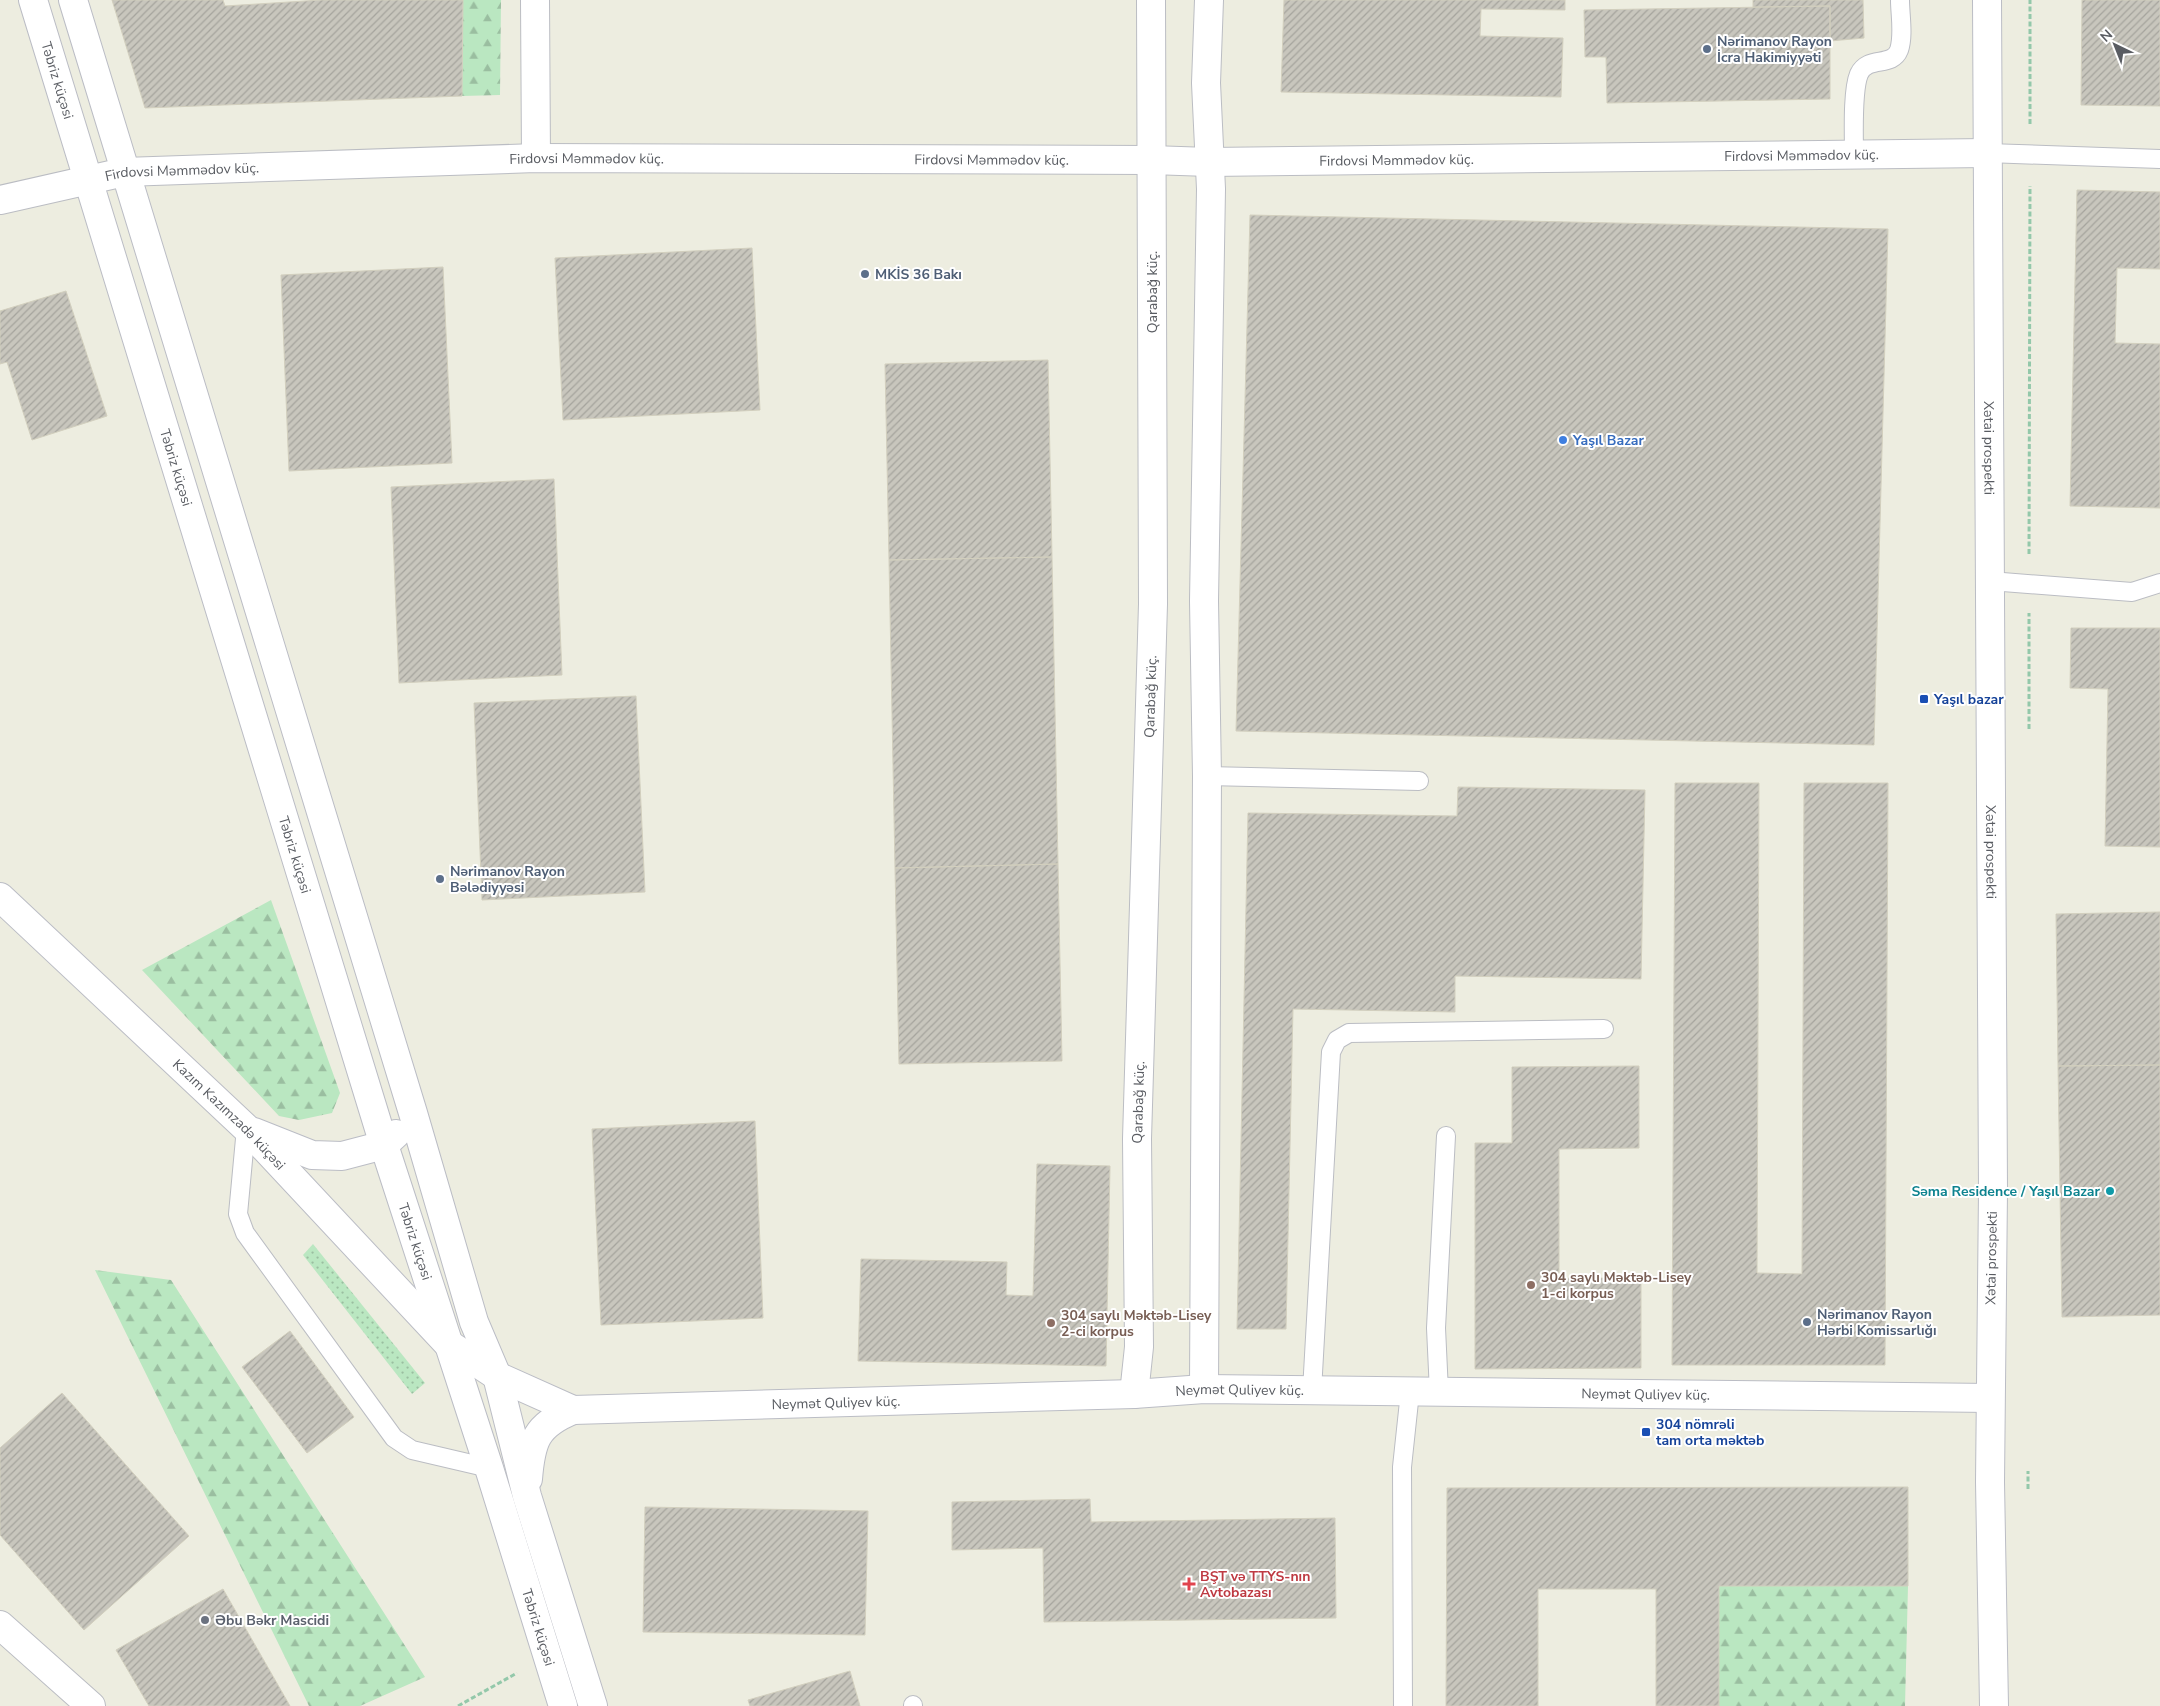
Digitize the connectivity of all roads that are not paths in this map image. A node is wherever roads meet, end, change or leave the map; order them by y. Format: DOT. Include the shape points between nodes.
graph roads {
  1 [pos="33,0"];
  2 [pos="73,0"];
  3 [pos="536,0"];
  4 [pos="1150,0"];
  5 [pos="1209,0"];
  6 [pos="1900,0"];
  7 [pos="1987,0"];
  8 [pos="1987,153"];
  9 [pos="1854,155"];
  10 [pos="536,158"];
  11 [pos="2160,159"];
  12 [pos="1152,160"];
  13 [pos="1209,162"];
  14 [pos="124,172"];
  15 [pos="86,179"];
  16 [pos="0,200"];
  17 [pos="1990,581"];
  18 [pos="2160,583"];
  19 [pos="1207,776"];
  20 [pos="1419,781"];
  21 [pos="0,897"];
  22 [pos="1604,1029"];
  23 [pos="412,1113"];
  24 [pos="246,1128"];
  25 [pos="1446,1136"];
  26 [pos="384,1145"];
  27 [pos="447,1343"];
  28 [pos="498,1376"];
  29 [pos="1204,1389"];
  30 [pos="1312,1391"];
  31 [pos="1410,1392"];
  32 [pos="1439,1392"];
  33 [pos="1134,1394"];
  34 [pos="1990,1398"];
  35 [pos="573,1410"];
  36 [pos="488,1468"];
  37 [pos="527,1496"];
  38 [pos="0,1625"];
  39 [pos="91,1706"];
  40 [pos="563,1706"];
  41 [pos="593,1706"];
  42 [pos="1403,1706"];
  43 [pos="1994,1706"];
  1 -- 15 [label="main road, Təbriz küçəsi"];
  2 -- 14 [label="main road, Təbriz küçəsi"];
  3 -- 10 [label="main road"];
  4 -- 12 [label="main road, Qarabağ küç."];
  5 -- 13 [label="main road" via="1206,84"];
  6 -- 9 [label="lane" via="1901,39 1898,51 1891,60 1868,63 1858,79"];
  7 -- 8 [label="main road, Xətai prospekti"];
  8 -- 9 [label="main road, Firdovsi Məmmədov küç."];
  8 -- 11 [label="lane"];
  8 -- 17 [label="main road, Xətai prospekti"];
  9 -- 13 [label="main road, Firdovsi Məmmədov küç."];
  10 -- 12 [label="main road, Firdovsi Məmmədov küç."];
  10 -- 14 [label="main road, Firdovsi Məmmədov küç."];
  12 -- 13 [label="main road, Firdovsi Məmmədov küç."];
  12 -- 33 [label="main road, Qarabağ küç." via="1153,604 1137,1139 1139,1347"];
  13 -- 19 [label="main road" via="1204,601"];
  14 -- 15 [label="main road, Firdovsi Məmmədov küç."];
  14 -- 23 [label="main road, Təbriz küçəsi"];
  15 -- 16 [label="main road, Firdovsi Məmmədov küç."];
  15 -- 26 [label="main road, Təbriz küçəsi"];
  17 -- 18 [label="lane" via="2132,592"];
  17 -- 34 [label="main road, Xətai prospekti" via="1993,1171"];
  19 -- 20 [label="lane"];
  19 -- 29 [label="main road"];
  21 -- 24 [label="main road, Kazım Kazımzadə küçəsi"];
  22 -- 30 [label="lane" via="1349,1033 1337,1040 1330,1052"];
  23 -- 26 [label="main road"];
  23 -- 28 [label="main road, Təbriz küçəsi" via="474,1322"];
  24 -- 26 [label="main road" via="312,1155 342,1156"];
  24 -- 27 [label="main road, Kazım Kazımzadə küçəsi"];
  24 -- 36 [label="lane" via="238,1214 245,1233 394,1438 412,1450"];
  25 -- 32 [label="lane" via="1436,1328"];
  26 -- 27 [label="main road, Təbriz küçəsi"];
  27 -- 28 [label="main road, Neymət Quliyev küç."];
  27 -- 36 [label="main road, Təbriz küçəsi"];
  28 -- 35 [label="main road, Neymət Quliyev küç."];
  28 -- 37 [label="main road, Təbriz küçəsi"];
  29 -- 30 [label="main road, Neymət Quliyev küç."];
  29 -- 33 [label="main road, Neymət Quliyev küç."];
  30 -- 31 [label="main road, Neymət Quliyev küç."];
  31 -- 32 [label="main road, Neymət Quliyev küç."];
  31 -- 42 [label="lane" via="1402,1467"];
  32 -- 34 [label="main road, Neymət Quliyev küç."];
  33 -- 35 [label="main road, Neymət Quliyev küç."];
  34 -- 43 [label="main road, Xətai prospekti"];
  35 -- 37 [label="main road" via="556,1417 538,1433 530,1457"];
  36 -- 40 [label="main road, Təbriz küçəsi"];
  37 -- 41 [label="main road, Təbriz küçəsi"];
  38 -- 39 [label="main road"];
}
